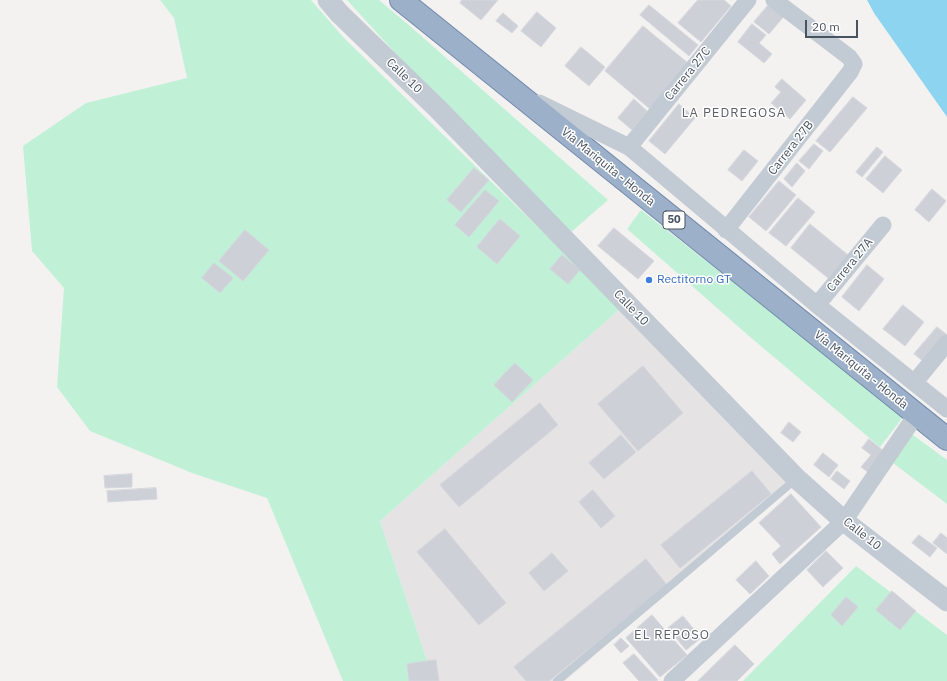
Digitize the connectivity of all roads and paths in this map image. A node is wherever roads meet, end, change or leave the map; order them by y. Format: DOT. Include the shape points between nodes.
graph roads {
  1 [pos="328,0"];
  2 [pos="401,0"];
  3 [pos="748,0"];
  4 [pos="774,0"];
  5 [pos="512,89"];
  6 [pos="628,147"];
  7 [pos="883,225"];
  8 [pos="726,230"];
  9 [pos="817,305"];
  10 [pos="947,342"];
  11 [pos="914,383"];
  12 [pos="947,409"];
  13 [pos="916,415"];
  14 [pos="947,439"];
  15 [pos="796,478"];
  16 [pos="844,521"];
  17 [pos="947,601"];
  18 [pos="557,681"];
  19 [pos="672,681"];
  1 -- 15 [label="street, Calle 10"];
  2 -- 5 [label="highway, Vía Mariquita - Honda / 50"];
  3 -- 6 [label="street, Carrera 27C"];
  4 -- 8 [label="street, Carrera 27B" via="849,57 854,64"];
  5 -- 6 [label="street"];
  5 -- 13 [label="highway, Vía Mariquita - Honda / 50"];
  6 -- 8 [label="street"];
  7 -- 9 [label="street, Carrera 27A"];
  8 -- 9 [label="street"];
  9 -- 11 [label="street"];
  10 -- 11 [label="street"];
  11 -- 12 [label="street"];
  13 -- 14 [label="highway, Vía Mariquita - Honda / 50"];
  13 -- 16 [label="street"];
  15 -- 16 [label="street, Calle 10"];
  15 -- 18 [label="lane"];
  16 -- 17 [label="street, Calle 10"];
  16 -- 19 [label="street"];
}
